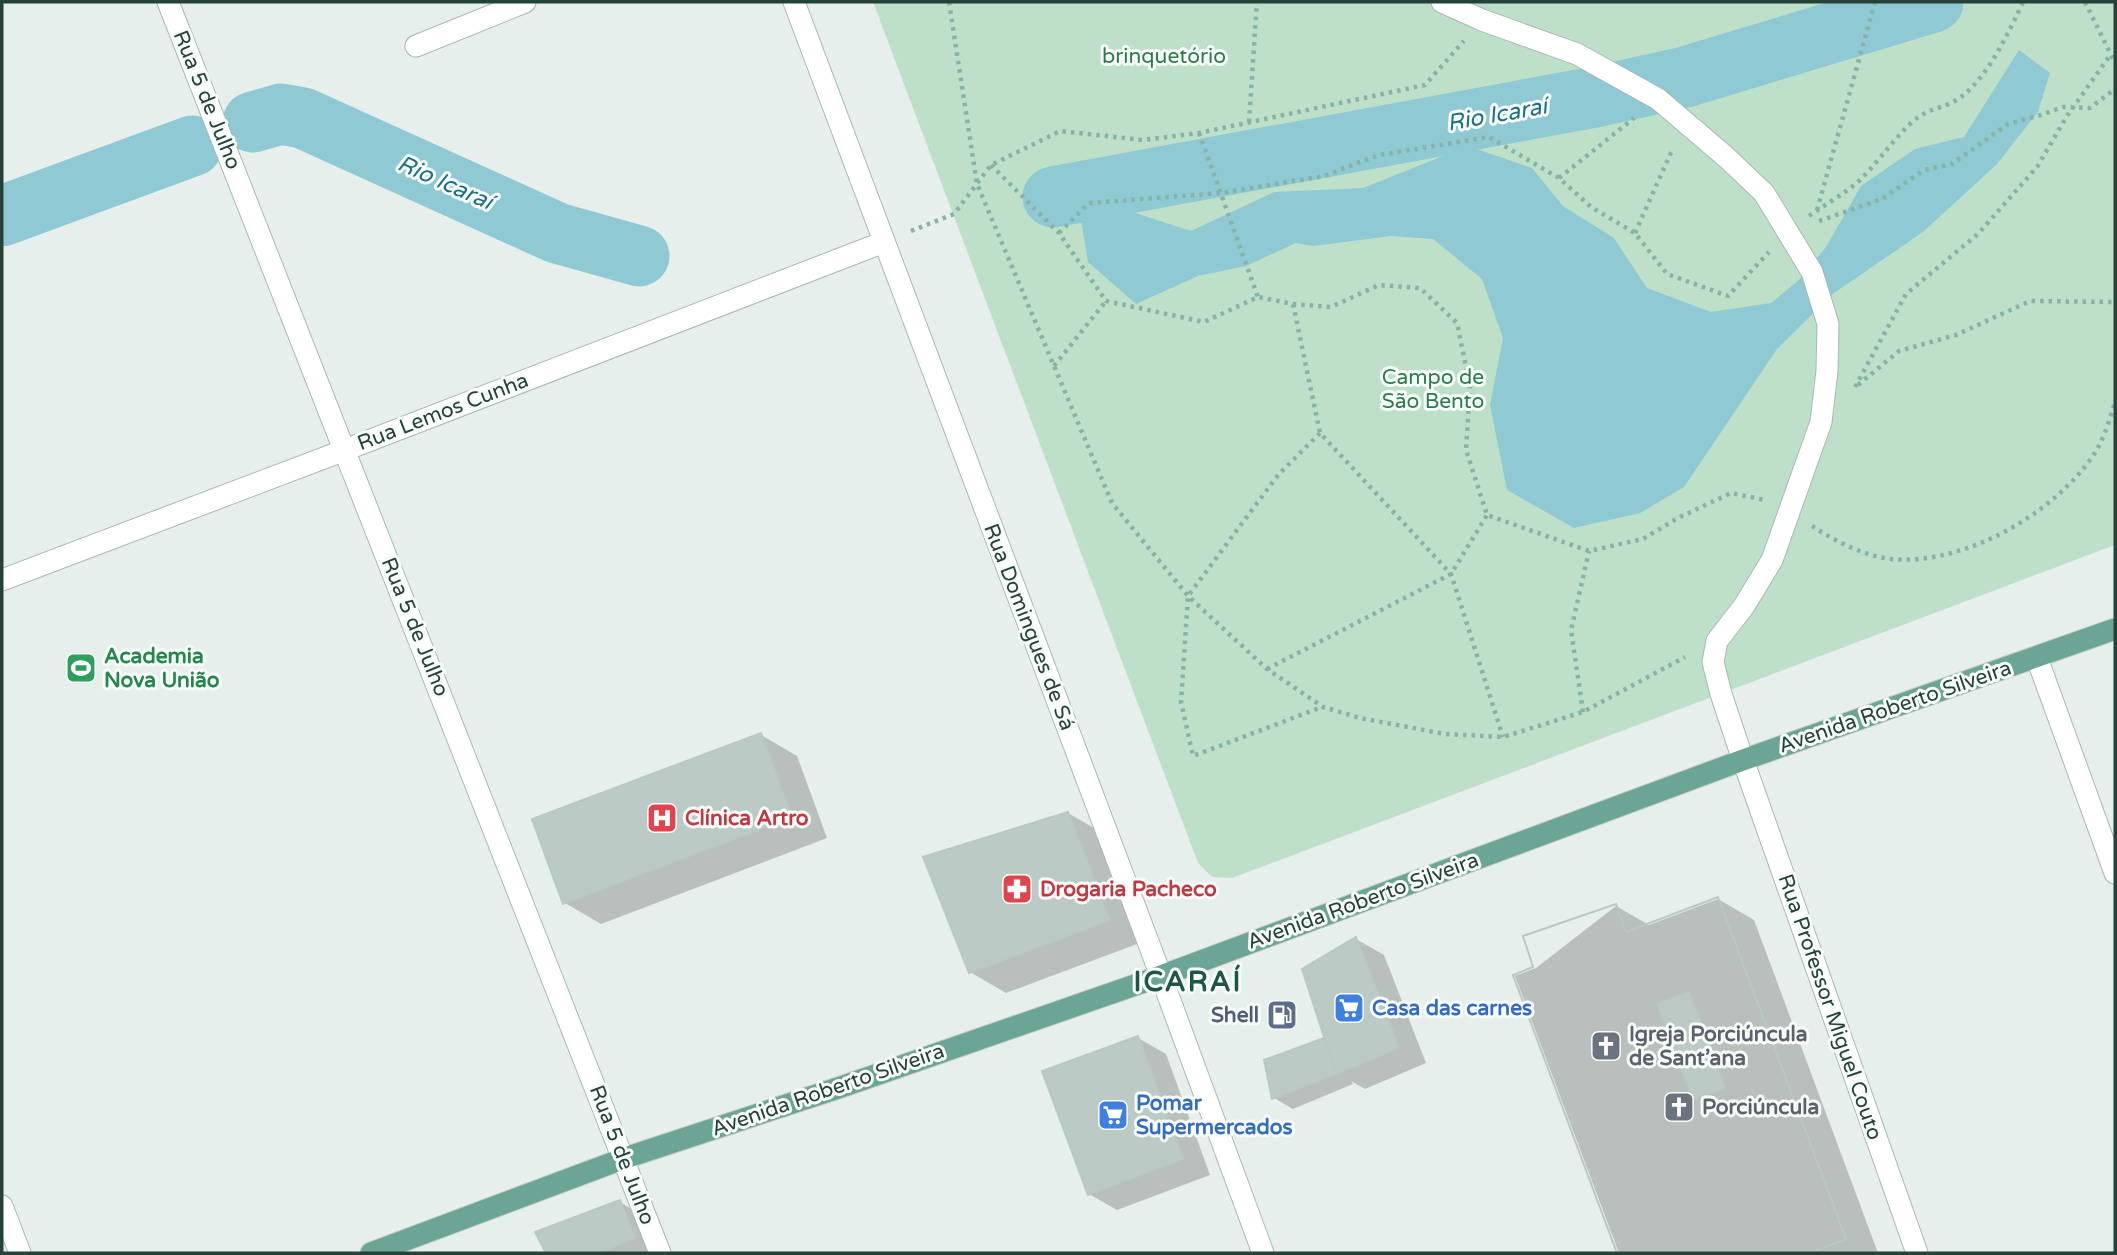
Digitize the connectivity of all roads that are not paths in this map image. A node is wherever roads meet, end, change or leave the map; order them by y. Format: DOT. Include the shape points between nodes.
graph roads {
  1 [pos="168,2"];
  2 [pos="525,2"];
  3 [pos="794,2"];
  4 [pos="1443,2"];
  5 [pos="416,46"];
  6 [pos="884,242"];
  7 [pos="345,450"];
  8 [pos="2,580"];
  9 [pos="2115,629"];
  10 [pos="2037,658"];
  11 [pos="1743,760"];
  12 [pos="2115,873"];
  13 [pos="1161,976"];
  14 [pos="625,1158"];
  15 [pos="2,1206"];
  16 [pos="20,1253"];
  17 [pos="371,1253"];
  18 [pos="660,1253"];
  19 [pos="1263,1253"];
  20 [pos="1917,1253"];
  1 -- 7 [label="street, Rua 5 de Julho"];
  2 -- 5 [label="street"];
  3 -- 6 [label="street, Rua Domingues de Sá"];
  4 -- 11 [label="street, Rua Professor Miguel Couto" via="1577,54 1658,99 1764,193 1812,271 1828,324 1821,422 1772,559 1717,641 1713,662"];
  6 -- 7 [label="street, Rua Lemos Cunha"];
  6 -- 13 [label="street, Rua Domingues de Sá"];
  7 -- 8 [label="street, Rua Lemos Cunha"];
  7 -- 14 [label="street, Rua 5 de Julho"];
  9 -- 10 [label="main road, Avenida Roberto Silveira"];
  10 -- 11 [label="main road, Avenida Roberto Silveira"];
  10 -- 12 [label="street"];
  11 -- 13 [label="main road, Avenida Roberto Silveira"];
  11 -- 20 [label="street, Rua Professor Miguel Couto"];
  13 -- 14 [label="main road, Avenida Roberto Silveira"];
  13 -- 19 [label="street, Rua Domingues de Sá"];
  14 -- 17 [label="main road, Avenida Roberto Silveira"];
  14 -- 18 [label="street, Rua 5 de Julho"];
  15 -- 16 [label="street"];
}
